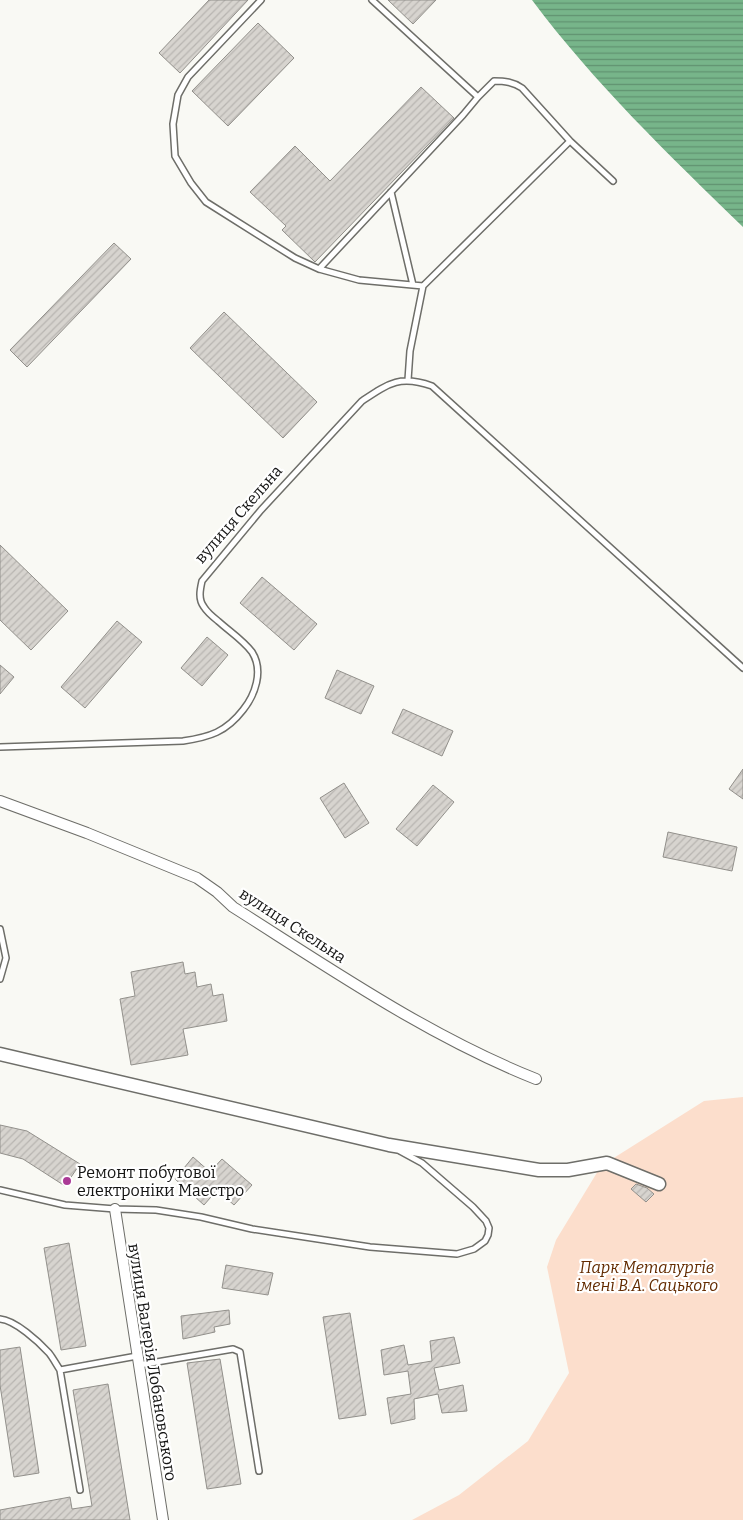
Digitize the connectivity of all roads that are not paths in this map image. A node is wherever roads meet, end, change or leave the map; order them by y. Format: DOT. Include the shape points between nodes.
graph roads {
  1 [pos="261,0"];
  2 [pos="372,0"];
  3 [pos="478,96"];
  4 [pos="570,141"];
  5 [pos="613,181"];
  6 [pos="391,192"];
  7 [pos="319,269"];
  8 [pos="413,285"];
  9 [pos="423,286"];
  10 [pos="408,380"];
  11 [pos="743,668"];
  12 [pos="0,747"];
  13 [pos="0,801"];
  14 [pos="0,929"];
  15 [pos="0,980"];
  16 [pos="0,1054"];
  17 [pos="536,1079"];
  18 [pos="389,1144"];
  19 [pos="659,1184"];
  20 [pos="0,1190"];
  21 [pos="115,1210"];
  22 [pos="0,1319"];
  23 [pos="138,1360"];
  24 [pos="60,1370"];
  25 [pos="259,1471"];
  26 [pos="80,1490"];
  27 [pos="162,1520"];
  1 -- 7 [label="lane" via="188,77 178,95 173,124 175,156 206,202 294,258"];
  2 -- 3 [label="lane"];
  3 -- 4 [label="lane" via="494,81 515,84"];
  3 -- 6 [label="lane"];
  4 -- 5 [label="lane"];
  4 -- 9 [label="lane"];
  6 -- 7 [label="lane"];
  6 -- 8 [label="lane"];
  7 -- 8 [label="lane" via="359,280"];
  8 -- 9 [label="lane"];
  9 -- 10 [label="lane" via="410,351"];
  10 -- 11 [label="lane" via="432,386"];
  10 -- 12 [label="lane, вулиця Скельна" via="380,389 362,401 261,510 202,581 199,591 204,607 252,652 258,672 251,697 229,725 205,738 183,741"];
  13 -- 17 [label="street, вулиця Скельна" via="197,878 233,907 358,987 496,1063"];
  14 -- 15 [label="lane" via="6,958"];
  16 -- 18 [label="street"];
  18 -- 19 [label="street" via="540,1170 568,1170 607,1163"];
  18 -- 21 [label="lane" via="422,1163 474,1207 489,1228 485,1241 467,1252 438,1253 370,1247 156,1210"];
  20 -- 21 [label="lane" via="65,1205"];
  21 -- 23 [label="street, вулиця Валерія Лобановського"];
  22 -- 24 [label="lane" via="29,1334 50,1354"];
  23 -- 24 [label="lane"];
  23 -- 25 [label="lane" via="233,1349 240,1352"];
  23 -- 27 [label="street, вулиця Валерія Лобановського"];
  24 -- 26 [label="lane"];
}
